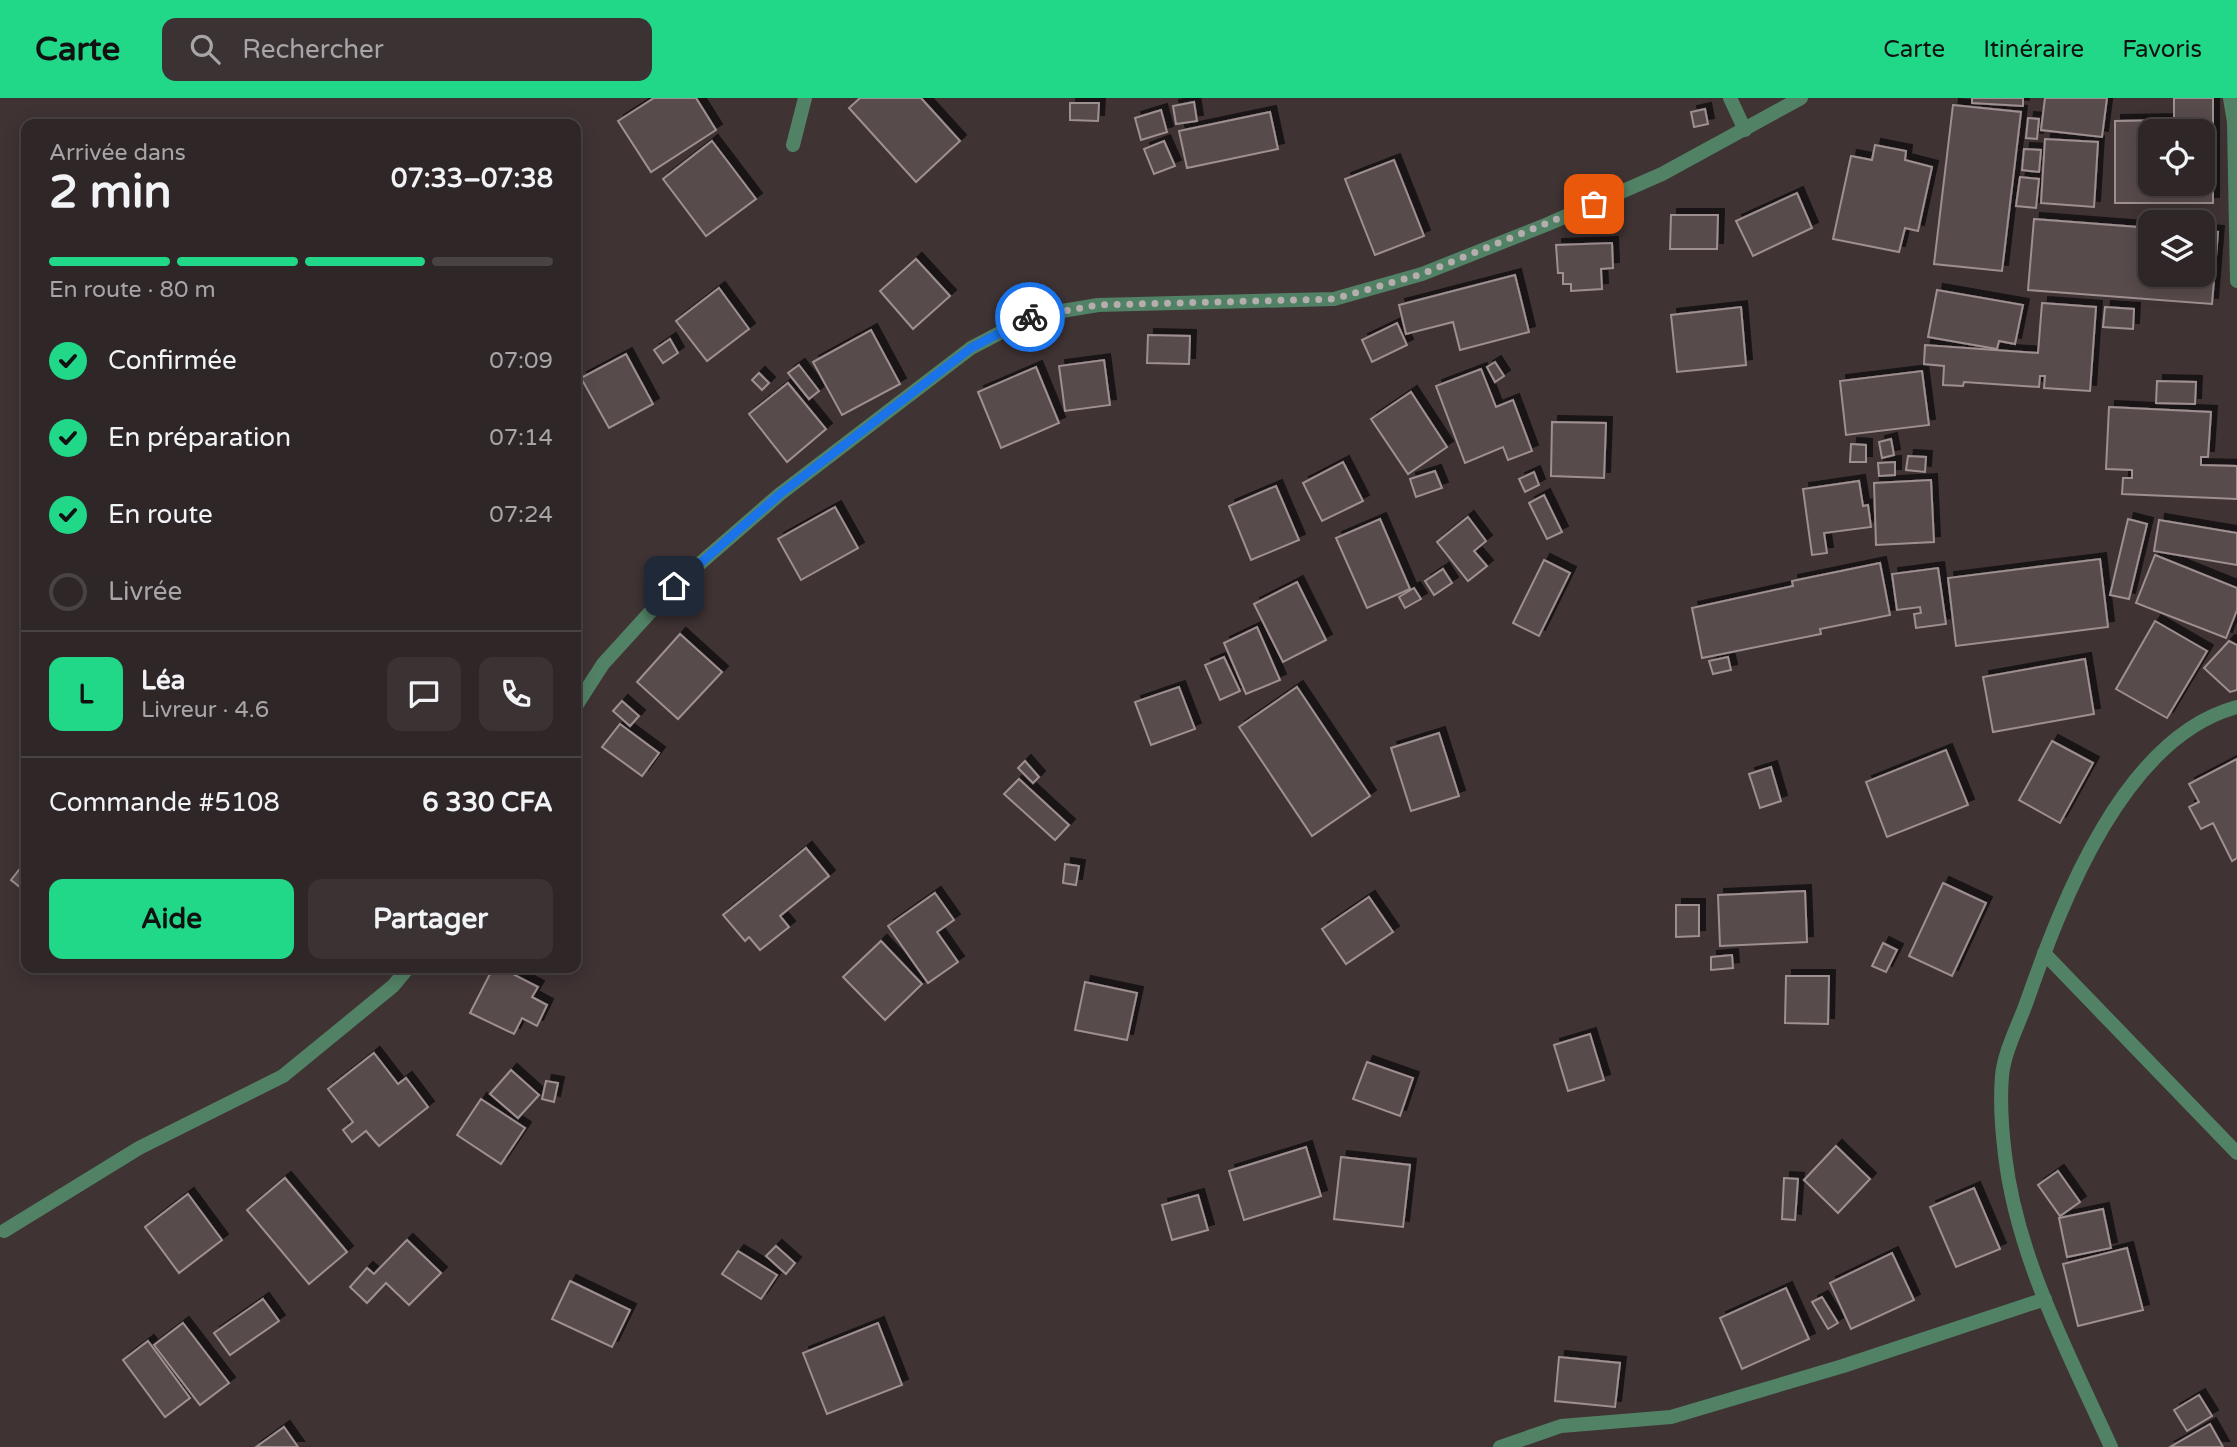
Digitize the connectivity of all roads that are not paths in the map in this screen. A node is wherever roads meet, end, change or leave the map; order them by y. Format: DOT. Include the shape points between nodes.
graph roads {
  1 [pos="805,98"];
  2 [pos="1730,98"];
  3 [pos="1801,98"];
  4 [pos="2230,98"];
  5 [pos="1745,130"];
  6 [pos="793,145"];
  7 [pos="2237,281"];
  8 [pos="581,698"];
  9 [pos="2237,706"];
  10 [pos="2044,953"];
  11 [pos="404,973"];
  12 [pos="2237,1153"];
  13 [pos="4,1231"];
  14 [pos="2045,1299"];
  15 [pos="1500,1447"];
  16 [pos="2111,1447"];
  1 -- 6 [label="street"];
  2 -- 5 [label="street"];
  3 -- 5 [label="street"];
  4 -- 7 [label="street"];
  5 -- 8 [label="street" via="1662,174 1548,224 1422,274 1334,299 1098,305 1032,316 971,348 780,494 674,586 603,664"];
  9 -- 10 [label="street" via="2179,734 2147,764 2086,856"];
  10 -- 12 [label="street"];
  10 -- 14 [label="street" via="2002,1074 2005,1155 2023,1237"];
  11 -- 13 [label="street" via="283,1076 139,1148"];
  14 -- 15 [label="street" via="1671,1418 1561,1426"];
  14 -- 16 [label="street"];
}
